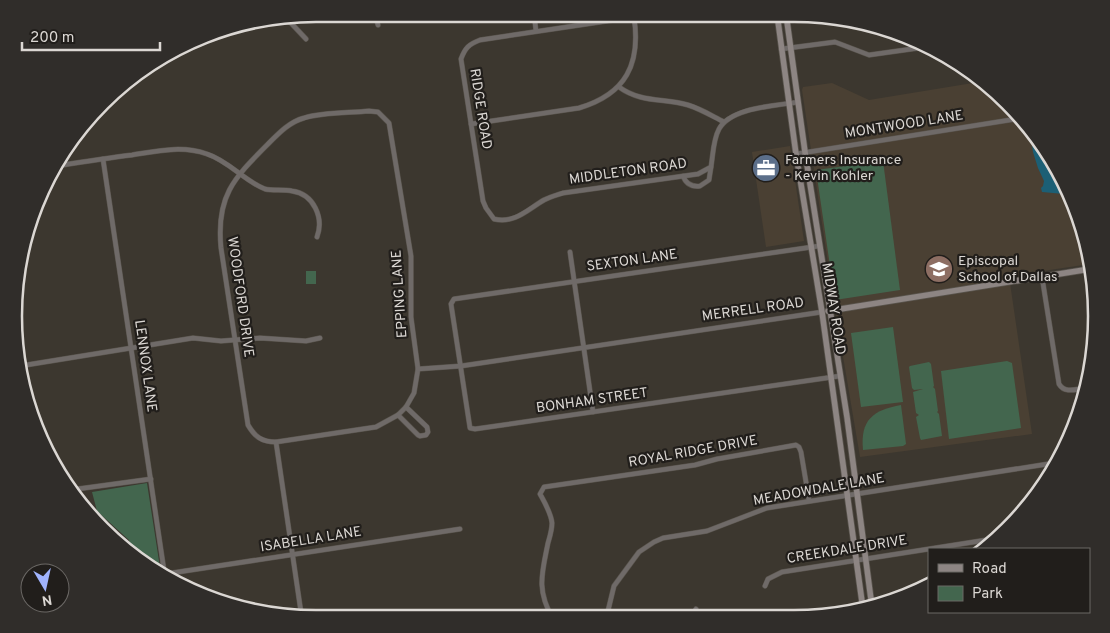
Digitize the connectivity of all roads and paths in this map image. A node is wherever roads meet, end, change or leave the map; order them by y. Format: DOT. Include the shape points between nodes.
graph roads {
  1 [pos="377,22"];
  2 [pos="535,22"];
  3 [pos="599,22"];
  4 [pos="635,22"];
  5 [pos="778,22"];
  6 [pos="787,22"];
  7 [pos="292,24"];
  8 [pos="378,25"];
  9 [pos="536,31"];
  10 [pos="306,39"];
  11 [pos="791,48"];
  12 [pos="781,49"];
  13 [pos="914,49"];
  14 [pos="619,87"];
  15 [pos="798,102"];
  16 [pos="788,104"];
  17 [pos="1012,120"];
  18 [pos="724,122"];
  19 [pos="472,124"];
  20 [pos="390,131"];
  21 [pos="805,152"];
  22 [pos="796,154"];
  23 [pos="103,159"];
  24 [pos="65,165"];
  25 [pos="711,167"];
  26 [pos="240,173"];
  27 [pos="683,176"];
  28 [pos="810,188"];
  29 [pos="801,190"];
  30 [pos="490,214"];
  31 [pos="317,237"];
  32 [pos="819,246"];
  33 [pos="810,247"];
  34 [pos="570,252"];
  35 [pos="1084,271"];
  36 [pos="1042,277"];
  37 [pos="574,281"];
  38 [pos="451,304"];
  39 [pos="830,310"];
  40 [pos="822,312"];
  41 [pos="320,338"];
  42 [pos="234,340"];
  43 [pos="131,348"];
  44 [pos="584,348"];
  45 [pos="27,365"];
  46 [pos="460,366"];
  47 [pos="418,369"];
  48 [pos="840,376"];
  49 [pos="831,377"];
  50 [pos="1078,389"];
  51 [pos="406,407"];
  52 [pos="593,412"];
  53 [pos="398,415"];
  54 [pos="276,442"];
  55 [pos="1047,464"];
  56 [pos="151,480"];
  57 [pos="79,489"];
  58 [pos="856,494"];
  59 [pos="846,495"];
  60 [pos="809,500"];
  61 [pos="460,528"];
  62 [pos="984,540"];
  63 [pos="932,548"];
  64 [pos="928,549"];
  65 [pos="292,554"];
  66 [pos="865,558"];
  67 [pos="856,559"];
  68 [pos="164,568"];
  69 [pos="174,574"];
  70 [pos="765,586"];
  71 [pos="871,600"];
  72 [pos="862,602"];
  73 [pos="301,610"];
  74 [pos="547,610"];
  75 [pos="608,610"];
  1 -- 8 [label="street"];
  2 -- 9 [label="street"];
  3 -- 9 [label="street, RIDGE ROAD"];
  4 -- 14 [label="street" via="635,55"];
  5 -- 12 [label="main road, MIDWAY ROAD"];
  6 -- 11 [label="main road, MIDWAY ROAD"];
  7 -- 10 [label="street"];
  9 -- 19 [label="street, RIDGE ROAD" via="480,40 465,49 461,59"];
  11 -- 12 [label="street"];
  11 -- 13 [label="street" via="834,42 870,55"];
  11 -- 15 [label="main road, MIDWAY ROAD"];
  12 -- 16 [label="main road, MIDWAY ROAD"];
  14 -- 18 [label="street" via="636,97 697,108"];
  14 -- 19 [label="street" via="602,100 579,108"];
  15 -- 16 [label="street"];
  15 -- 21 [label="main road, MIDWAY ROAD"];
  16 -- 18 [label="street" via="744,112"];
  16 -- 22 [label="main road, MIDWAY ROAD"];
  17 -- 21 [label="street, MONTWOOD LANE"];
  18 -- 25 [label="street" via="718,130"];
  19 -- 30 [label="street, RIDGE ROAD" via="483,200"];
  20 -- 26 [label="street, WOODFORD DRIVE" via="389,123 378,112 303,118 281,131"];
  20 -- 47 [label="street, EPPING LANE" via="411,256 411,317"];
  21 -- 22 [label="street, MONTWOOD LANE"];
  21 -- 28 [label="main road, MIDWAY ROAD"];
  22 -- 29 [label="main road, MIDWAY ROAD"];
  23 -- 24 [label="street"];
  23 -- 26 [label="street" via="189,150 219,159"];
  23 -- 43 [label="street, LENNOX LANE"];
  25 -- 27 [label="street, MIDDLETON ROAD" via="698,174"];
  25 -- 27 [label="street" via="708,180 700,186 690,185"];
  26 -- 31 [label="street" via="267,189 293,191 309,199 319,217"];
  26 -- 42 [label="street, WOODFORD DRIVE" via="228,192 220,224"];
  27 -- 30 [label="street, MIDDLETON ROAD" via="563,193 545,199 509,220 494,219"];
  28 -- 29 [label="main road"];
  28 -- 32 [label="main road, MIDWAY ROAD"];
  29 -- 33 [label="main road, MIDWAY ROAD"];
  32 -- 33 [label="street, SEXTON LANE"];
  32 -- 39 [label="main road, MIDWAY ROAD"];
  33 -- 37 [label="street, SEXTON LANE"];
  33 -- 40 [label="main road, MIDWAY ROAD"];
  34 -- 37 [label="street"];
  35 -- 36 [label="main road, MERRELL ROAD"];
  36 -- 39 [label="main road, MERRELL ROAD"];
  36 -- 50 [label="street" via="1059,384 1069,391"];
  37 -- 38 [label="street, SEXTON LANE" via="454,299"];
  37 -- 44 [label="street"];
  38 -- 46 [label="street, BONHAM STREET"];
  39 -- 40 [label="main road, MERRELL ROAD"];
  39 -- 48 [label="main road, MIDWAY ROAD"];
  40 -- 44 [label="street, MERRELL ROAD"];
  40 -- 49 [label="main road, MIDWAY ROAD"];
  41 -- 42 [label="street" via="306,341"];
  42 -- 43 [label="street" via="193,338"];
  42 -- 54 [label="street, WOODFORD DRIVE" via="248,425 262,441"];
  43 -- 45 [label="street"];
  43 -- 56 [label="street, LENNOX LANE"];
  44 -- 46 [label="street, MERRELL ROAD"];
  44 -- 52 [label="street"];
  46 -- 47 [label="street, MERRELL ROAD"];
  46 -- 52 [label="street, BONHAM STREET" via="470,428"];
  47 -- 51 [label="street, EPPING LANE" via="414,393"];
  48 -- 49 [label="street, BONHAM STREET"];
  48 -- 58 [label="main road, MIDWAY ROAD"];
  49 -- 52 [label="street, BONHAM STREET"];
  49 -- 59 [label="main road, MIDWAY ROAD"];
  51 -- 53 [label="street, EPPING LANE"];
  51 -- 53 [label="street" via="427,427 426,435 418,435"];
  53 -- 54 [label="street, EPPING LANE" via="376,427"];
  54 -- 65 [label="street"];
  55 -- 58 [label="street, MEADOWDALE LANE"];
  56 -- 57 [label="street"];
  56 -- 68 [label="street, LENNOX LANE"];
  58 -- 59 [label="street, MEADOWDALE LANE"];
  58 -- 66 [label="main road, MIDWAY ROAD"];
  59 -- 60 [label="street, MEADOWDALE LANE"];
  59 -- 67 [label="main road, MIDWAY ROAD"];
  60 -- 74 [label="street, ROYAL RIDGE DRIVE" via="801,452 796,445 695,465 544,487 540,494 552,524 541,579"];
  60 -- 75 [label="street, MEADOWDALE LANE" via="768,508 707,531 672,535 654,542 640,552 614,586"];
  61 -- 65 [label="street, ISABELLA LANE"];
  62 -- 63 [label="street, CREEKDALE DRIVE"];
  64 -- 66 [label="street, CREEKDALE DRIVE"];
  65 -- 69 [label="street, ISABELLA LANE"];
  65 -- 73 [label="street"];
  66 -- 67 [label="street, CREEKDALE DRIVE"];
  66 -- 71 [label="main road, MIDWAY ROAD"];
  67 -- 70 [label="street, CREEKDALE DRIVE" via="782,572 768,580"];
  67 -- 72 [label="main road, MIDWAY ROAD"];
}
